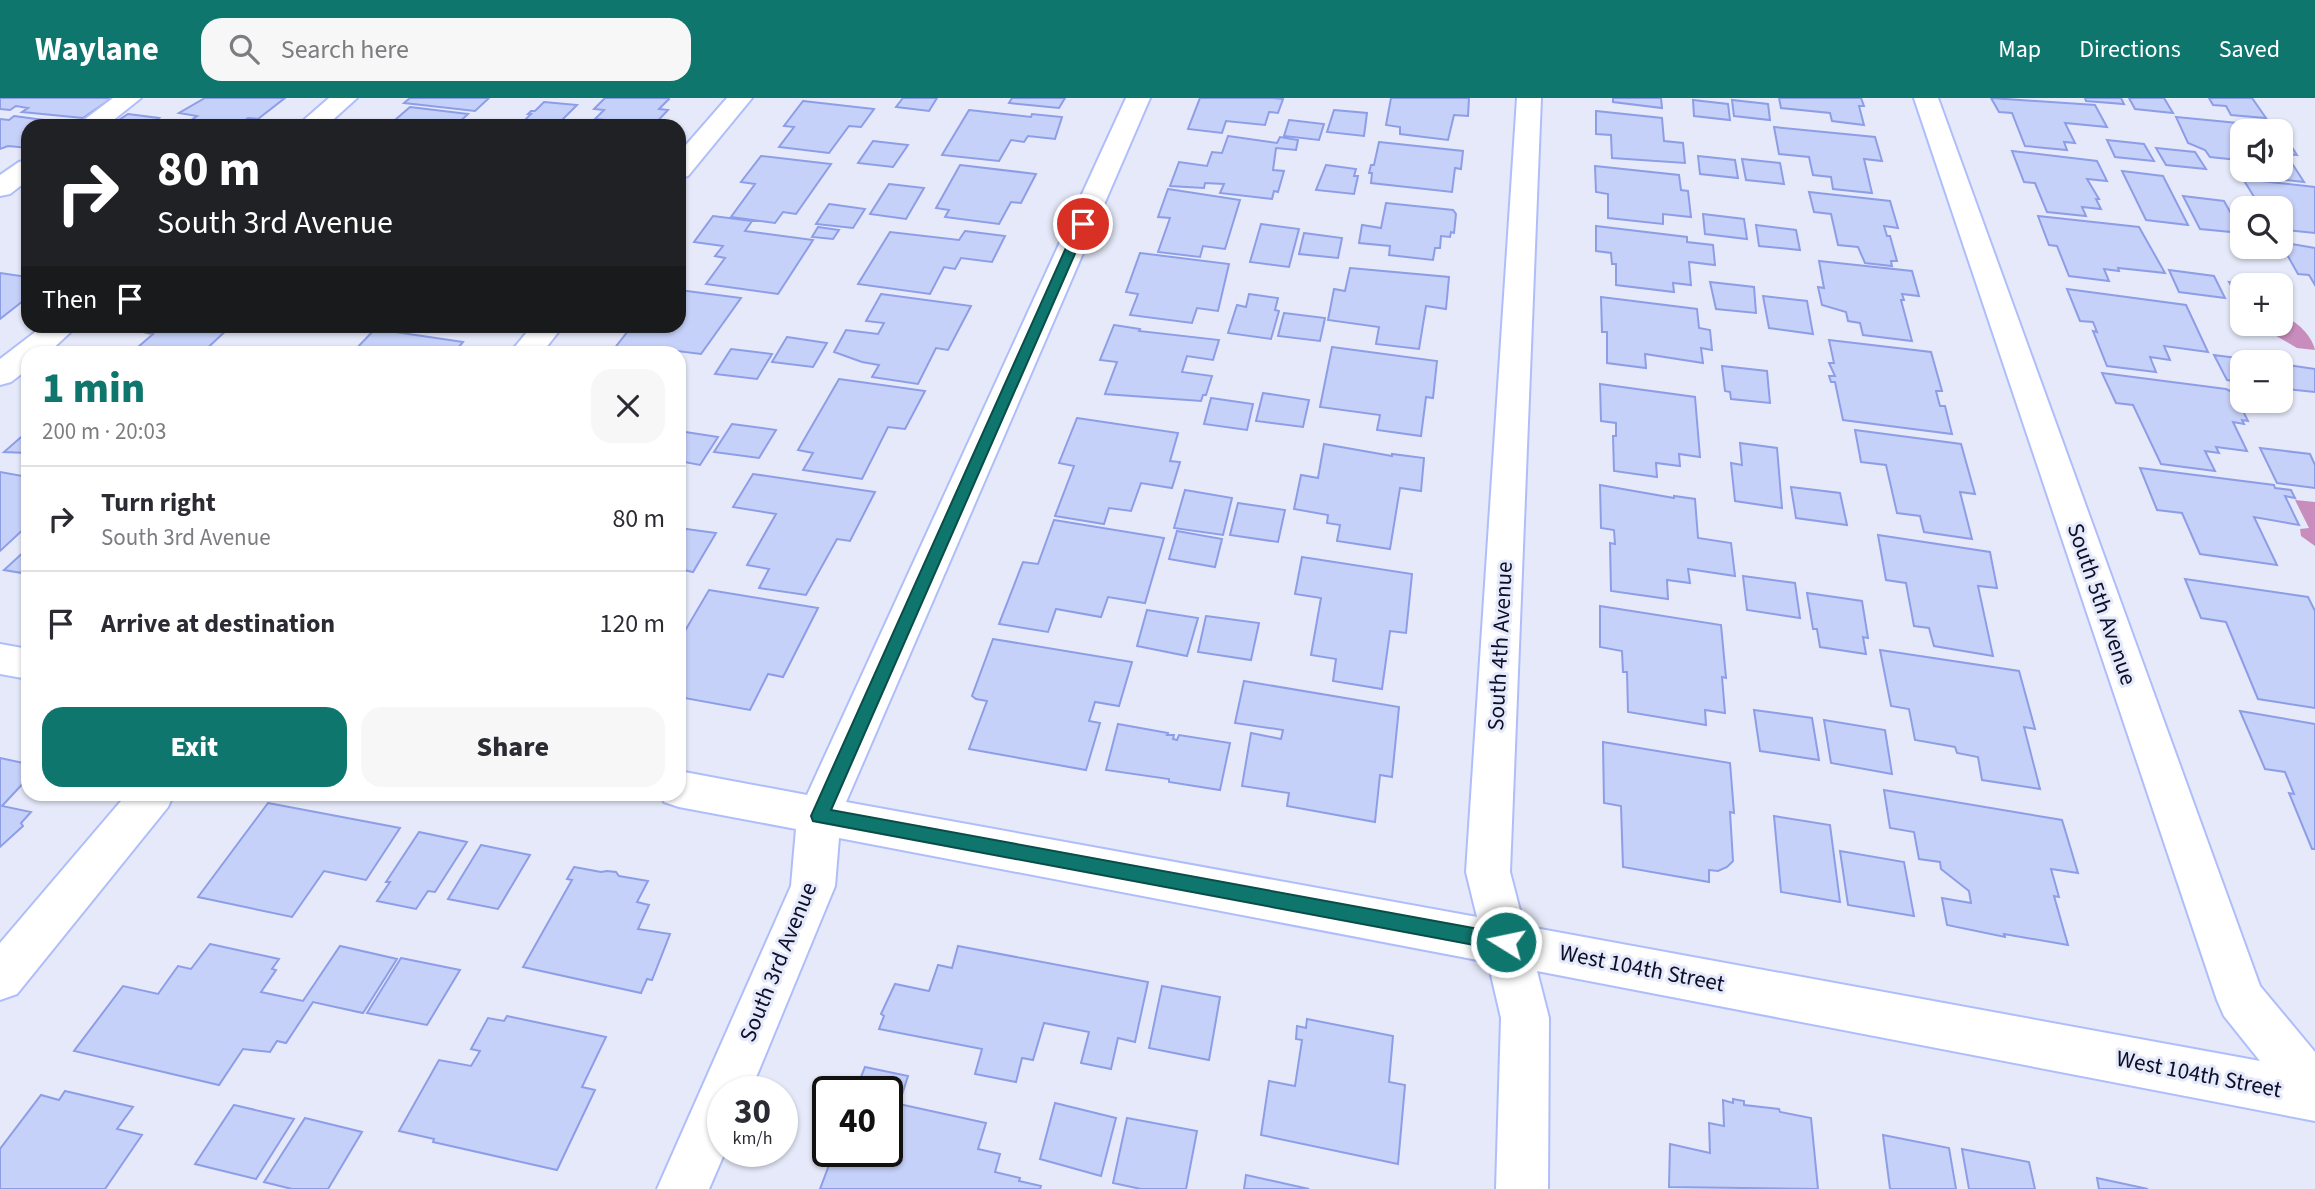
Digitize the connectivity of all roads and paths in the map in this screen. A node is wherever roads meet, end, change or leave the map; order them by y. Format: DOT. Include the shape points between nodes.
graph roads {
  1 [pos="130,98"];
  2 [pos="345,98"];
  3 [pos="740,98"];
  4 [pos="1138,98"];
  5 [pos="1528,98"];
  6 [pos="1926,98"];
  7 [pos="99,119"];
  8 [pos="319,119"];
  9 [pos="686,162"];
  10 [pos="21,173"];
  11 [pos="0,188"];
  12 [pos="53,333"];
  13 [pos="37,346"];
  14 [pos="21,358"];
  15 [pos="0,375"];
  16 [pos="0,659"];
  17 [pos="21,663"];
  18 [pos="686,790"];
  19 [pos="147,801"];
  20 [pos="819,816"];
  21 [pos="1506,942"];
  22 [pos="0,978"];
  23 [pos="732,1076"];
  24 [pos="2315,1090"];
  25 [pos="2315,1096"];
  26 [pos="707,1133"];
  27 [pos="683,1189"];
  28 [pos="1522,1189"];
  1 -- 7 [label="street"];
  2 -- 8 [label="street"];
  3 -- 9 [label="street"];
  4 -- 20 [label="street, South 3rd Avenue"];
  5 -- 21 [label="street, South 4th Avenue" via="1488,872"];
  6 -- 24 [label="street, South 5th Avenue" via="2241,1000"];
  10 -- 11 [label="street"];
  12 -- 13 [label="street"];
  14 -- 15 [label="street"];
  16 -- 17 [label="street"];
  18 -- 20 [label="street, West 104th Street"];
  19 -- 22 [label="street"];
  20 -- 21 [label="street, West 104th Street"];
  20 -- 23 [label="street, South 3rd Avenue" via="813,886"];
  21 -- 25 [label="street, West 104th Street"];
  21 -- 28 [label="street, South 4th Avenue" via="1525,1018"];
  26 -- 27 [label="street, South 3rd Avenue"];
}
